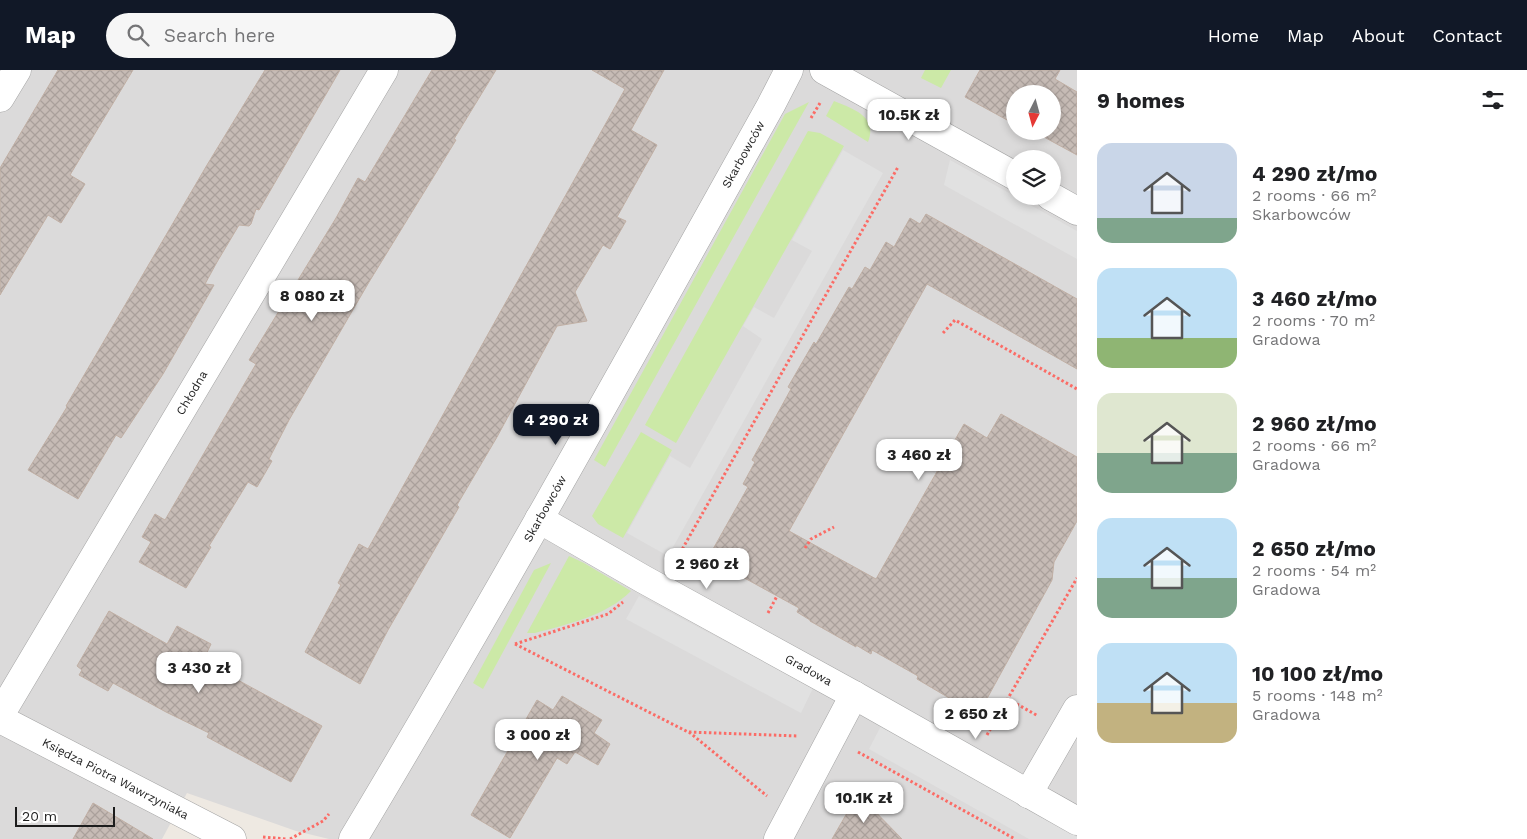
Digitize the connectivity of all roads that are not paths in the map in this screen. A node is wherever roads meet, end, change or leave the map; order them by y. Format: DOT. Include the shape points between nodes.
graph roads {
  1 [pos="17,70"];
  2 [pos="384,70"];
  3 [pos="789,70"];
  4 [pos="824,70"];
  5 [pos="0,98"];
  6 [pos="1006,171"];
  7 [pos="1061,202"];
  8 [pos="1077,211"];
  9 [pos="540,519"];
  10 [pos="854,695"];
  11 [pos="1077,709"];
  12 [pos="0,717"];
  13 [pos="1028,794"];
  14 [pos="1077,821"];
  15 [pos="784,827"];
  16 [pos="232,839"];
  17 [pos="353,839"];
  1 -- 5 [label="street"];
  2 -- 12 [label="street, Chłodna"];
  3 -- 9 [label="street, Skarbowców"];
  4 -- 6 [label="street"];
  7 -- 8 [label="street"];
  9 -- 10 [label="street, Gradowa"];
  9 -- 17 [label="street, Skarbowców"];
  10 -- 13 [label="street, Gradowa"];
  10 -- 15 [label="street"];
  11 -- 13 [label="street"];
  12 -- 16 [label="street, Księdza Piotra Wawrzyniaka"];
  13 -- 14 [label="street, Gradowa"];
}
